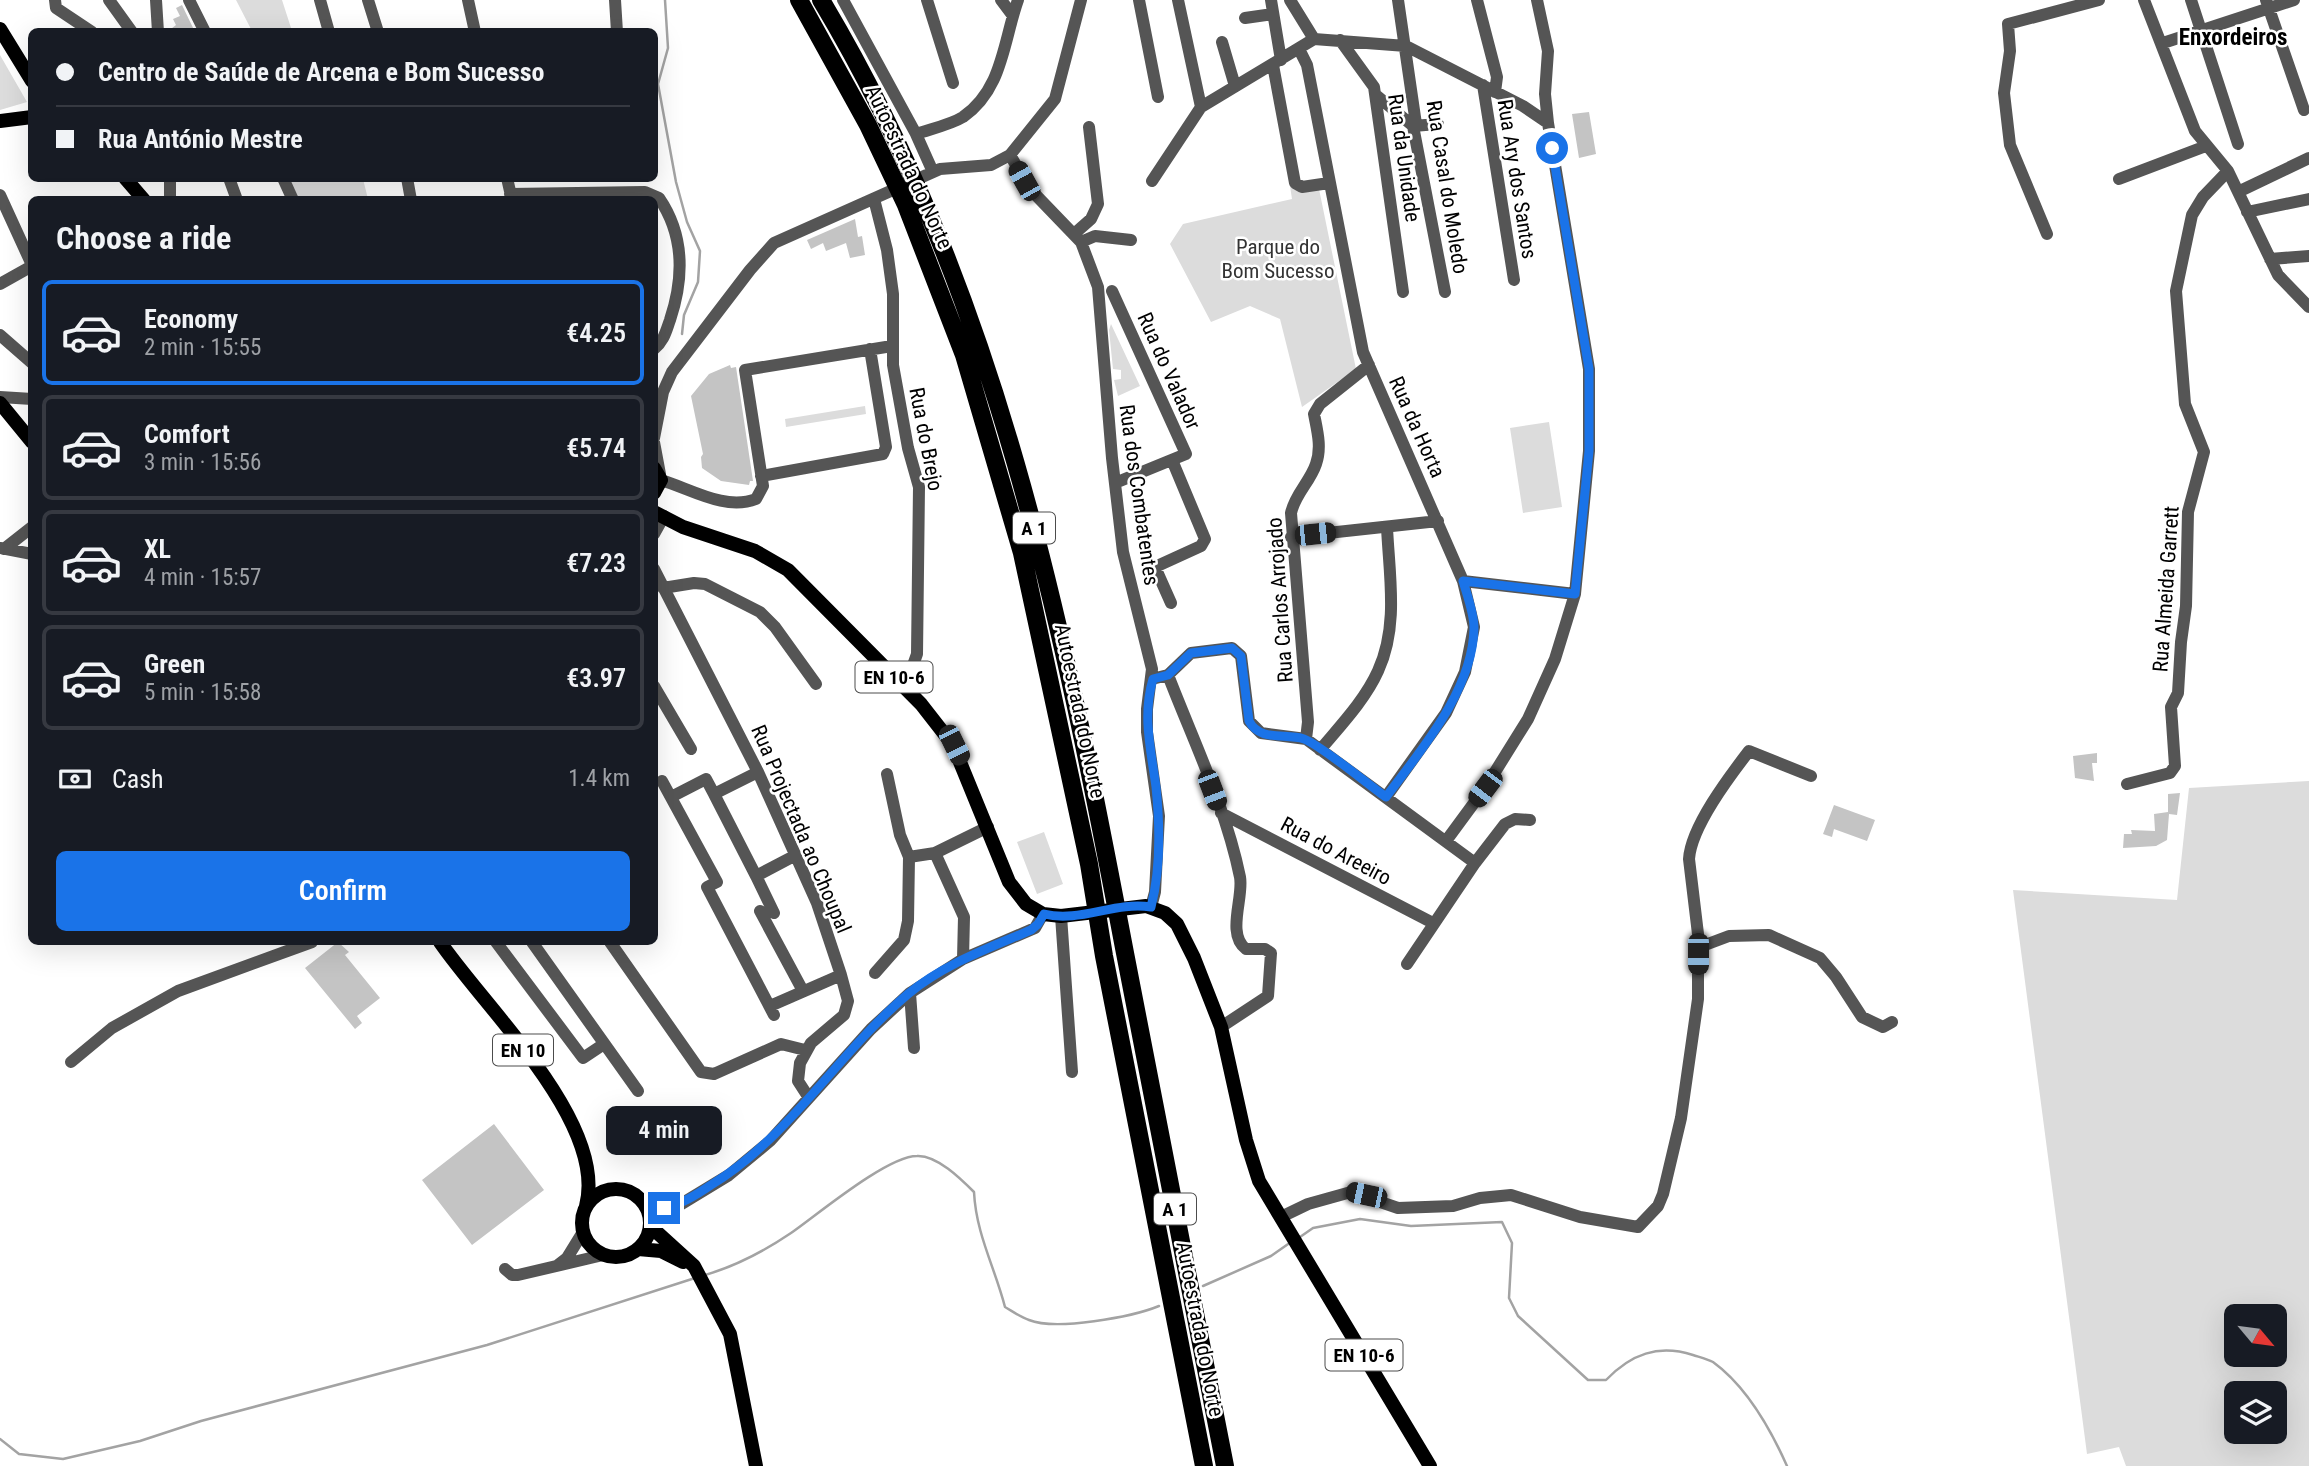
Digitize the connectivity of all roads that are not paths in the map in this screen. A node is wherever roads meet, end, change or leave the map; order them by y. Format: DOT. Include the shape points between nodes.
graph roads {
  1 [pos="55,0"];
  2 [pos="109,0"];
  3 [pos="156,0"];
  4 [pos="189,0"];
  5 [pos="320,0"];
  6 [pos="368,0"];
  7 [pos="468,0"];
  8 [pos="615,0"];
  9 [pos="799,0"];
  10 [pos="821,0"];
  11 [pos="843,0"];
  12 [pos="927,0"];
  13 [pos="1001,0"];
  14 [pos="1018,0"];
  15 [pos="1081,0"];
  16 [pos="1139,0"];
  17 [pos="1178,0"];
  18 [pos="1271,0"];
  19 [pos="1290,0"];
  20 [pos="1398,0"];
  21 [pos="1477,0"];
  22 [pos="1538,0"];
  23 [pos="2099,0"];
  24 [pos="2144,0"];
  25 [pos="2191,0"];
  26 [pos="2294,0"];
  27 [pos="2076,3"];
  28 [pos="2268,4"];
  29 [pos="1273,14"];
  30 [pos="1013,16"];
  31 [pos="1245,18"];
  32 [pos="86,28"];
  33 [pos="129,28"];
  34 [pos="158,28"];
  35 [pos="203,28"];
  36 [pos="328,28"];
  37 [pos="376,28"];
  38 [pos="474,28"];
  39 [pos="617,28"];
  40 [pos="0,29"];
  41 [pos="2200,31"];
  42 [pos="1314,40"];
  43 [pos="1340,40"];
  44 [pos="1222,42"];
  45 [pos="2163,43"];
  46 [pos="1406,46"];
  47 [pos="1299,49"];
  48 [pos="1491,59"];
  49 [pos="1277,62"];
  50 [pos="28,74"];
  51 [pos="1478,82"];
  52 [pos="953,83"];
  53 [pos="1236,86"];
  54 [pos="1495,92"];
  55 [pos="1545,94"];
  56 [pos="1376,95"];
  57 [pos="1158,97"];
  58 [pos="1523,106"];
  59 [pos="1201,107"];
  60 [pos="2304,110"];
  61 [pos="28,118"];
  62 [pos="876,120"];
  63 [pos="0,121"];
  64 [pos="1548,123"];
  65 [pos="1438,124"];
  66 [pos="1413,126"];
  67 [pos="1089,127"];
  68 [pos="916,134"];
  69 [pos="2238,144"];
  70 [pos="2206,146"];
  71 [pos="1010,155"];
  72 [pos="2309,158"];
  73 [pos="2228,171"];
  74 [pos="933,172"];
  75 [pos="2119,179"];
  76 [pos="1152,181"];
  77 [pos="128,182"];
  78 [pos="1329,183"];
  79 [pos="628,185"];
  80 [pos="2240,191"];
  81 [pos="141,196"];
  82 [pos="521,196"];
  83 [pos="655,196"];
  84 [pos="658,197"];
  85 [pos="874,199"];
  86 [pos="2309,199"];
  87 [pos="1,202"];
  88 [pos="2247,212"];
  89 [pos="2047,234"];
  90 [pos="1078,238"];
  91 [pos="1131,240"];
  92 [pos="2309,256"];
  93 [pos="28,258"];
  94 [pos="2270,260"];
  95 [pos="28,268"];
  96 [pos="1514,280"];
  97 [pos="0,284"];
  98 [pos="1112,291"];
  99 [pos="1403,292"];
  100 [pos="1445,292"];
  101 [pos="2309,307"];
  102 [pos="0,335"];
  103 [pos="658,344"];
  104 [pos="892,346"];
  105 [pos="870,349"];
  106 [pos="28,360"];
  107 [pos="1369,365"];
  108 [pos="0,397"];
  109 [pos="28,399"];
  110 [pos="0,403"];
  111 [pos="658,419"];
  112 [pos="28,438"];
  113 [pos="1172,460"];
  114 [pos="761,476"];
  115 [pos="658,481"];
  116 [pos="1115,483"];
  117 [pos="659,514"];
  118 [pos="1438,521"];
  119 [pos="1387,527"];
  120 [pos="28,530"];
  121 [pos="1291,537"];
  122 [pos="2,549"];
  123 [pos="28,553"];
  124 [pos="658,577"];
  125 [pos="1463,581"];
  126 [pos="663,588"];
  127 [pos="1575,594"];
  128 [pos="1171,603"];
  129 [pos="1168,675"];
  130 [pos="1153,679"];
  131 [pos="900,683"];
  132 [pos="816,684"];
  133 [pos="658,693"];
  134 [pos="1306,739"];
  135 [pos="691,750"];
  136 [pos="1320,750"];
  137 [pos="758,772"];
  138 [pos="887,774"];
  139 [pos="1811,776"];
  140 [pos="662,781"];
  141 [pos="2127,785"];
  142 [pos="714,794"];
  143 [pos="671,797"];
  144 [pos="1386,797"];
  145 [pos="1221,813"];
  146 [pos="1530,821"];
  147 [pos="988,827"];
  148 [pos="1446,841"];
  149 [pos="935,853"];
  150 [pos="796,855"];
  151 [pos="909,857"];
  152 [pos="1475,863"];
  153 [pos="756,876"];
  154 [pos="1151,907"];
  155 [pos="1044,914"];
  156 [pos="1061,916"];
  157 [pos="1433,923"];
  158 [pos="304,945"];
  159 [pos="442,945"];
  160 [pos="498,945"];
  161 [pos="534,945"];
  162 [pos="612,945"];
  163 [pos="1698,954"];
  164 [pos="963,959"];
  165 [pos="1407,964"];
  166 [pos="875,973"];
  167 [pos="841,975"];
  168 [pos="803,991"];
  169 [pos="909,993"];
  170 [pos="1892,1022"];
  171 [pos="1222,1027"];
  172 [pos="604,1044"];
  173 [pos="914,1048"];
  174 [pos="805,1051"];
  175 [pos="71,1062"];
  176 [pos="1072,1072"];
  177 [pos="638,1091"];
  178 [pos="808,1098"];
  179 [pos="590,1168"];
  180 [pos="614,1187"];
  181 [pos="686,1201"];
  182 [pos="586,1206"];
  183 [pos="646,1206"];
  184 [pos="1281,1217"];
  185 [pos="650,1224"];
  186 [pos="583,1232"];
  187 [pos="638,1249"];
  188 [pos="603,1255"];
  189 [pos="556,1266"];
  190 [pos="505,1269"];
  191 [pos="703,1280"];
  192 [pos="756,1466"];
  193 [pos="1204,1466"];
  194 [pos="1225,1466"];
  195 [pos="1430,1466"];
  1 -- 32 [label="street" via="56,8"];
  2 -- 33 [label="street"];
  3 -- 34 [label="street"];
  4 -- 35 [label="street"];
  5 -- 36 [label="street"];
  6 -- 37 [label="street"];
  7 -- 38 [label="street"];
  8 -- 39 [label="street"];
  9 -- 62 [label="highway, Autoestrada do Norte / A 1"];
  10 -- 62 [label="highway, Autoestrada do Norte / A 1"];
  11 -- 68 [label="street"];
  12 -- 52 [label="street"];
  13 -- 30 [label="street"];
  14 -- 30 [label="street"];
  15 -- 71 [label="street" via="1055,99"];
  16 -- 57 [label="street"];
  17 -- 59 [label="street"];
  18 -- 29 [label="street"];
  19 -- 42 [label="street"];
  20 -- 46 [label="street, Rua Casal do Moledo"];
  21 -- 48 [label="street"];
  22 -- 55 [label="street" via="1548,51"];
  23 -- 27 [label="street"];
  24 -- 45 [label="street"];
  25 -- 41 [label="street"];
  26 -- 28 [label="street"];
  27 -- 89 [label="street" via="2008,24 2010,51 2004,93 2010,145"];
  28 -- 41 [label="street"];
  28 -- 60 [label="street"];
  29 -- 31 [label="street"];
  29 -- 49 [label="street"];
  30 -- 68 [label="street" via="1004,58 988,90 963,117"];
  40 -- 50 [label="main road"];
  41 -- 45 [label="street"];
  41 -- 69 [label="street"];
  42 -- 43 [label="street"];
  42 -- 47 [label="street"];
  43 -- 46 [label="street"];
  43 -- 56 [label="street, Rua da Unidade" via="1372,82"];
  44 -- 53 [label="street"];
  45 -- 70 [label="street" via="2189,118"];
  46 -- 51 [label="street"];
  46 -- 66 [label="street, Rua Casal do Moledo"];
  47 -- 49 [label="street"];
  47 -- 78 [label="street, Rua da Horta" via="1307,65"];
  48 -- 51 [label="street"];
  48 -- 54 [label="street" via="1497,77"];
  49 -- 53 [label="street"];
  49 -- 78 [label="street" via="1296,183 1302,187"];
  51 -- 54 [label="street"];
  51 -- 96 [label="street, Rua Ary dos Santos"];
  53 -- 59 [label="street"];
  54 -- 58 [label="street"];
  55 -- 58 [label="street"];
  55 -- 64 [label="street"];
  56 -- 66 [label="street"];
  56 -- 99 [label="street, Rua da Unidade"];
  58 -- 64 [label="street"];
  59 -- 76 [label="street"];
  61 -- 63 [label="main road"];
  62 -- 193 [label="highway, Autoestrada do Norte / A 1" via="964,355 1022,553 1089,863"];
  62 -- 194 [label="highway, Autoestrada do Norte / A 1" via="925,201 982,349 1040,548 1109,865"];
  64 -- 127 [label="street" via="1589,369 1589,451"];
  65 -- 66 [label="street"];
  66 -- 100 [label="street, Rua Casal do Moledo"];
  67 -- 90 [label="street" via="1097,204"];
  68 -- 74 [label="street"];
  70 -- 73 [label="street"];
  70 -- 75 [label="street"];
  71 -- 74 [label="street" via="991,165"];
  71 -- 90 [label="street, Rua dos Combatentes" via="1030,189"];
  72 -- 80 [label="street"];
  73 -- 80 [label="street"];
  73 -- 141 [label="street, Rua Almeida Garrett" via="2192,215 2176,291 2185,404 2204,452 2188,512 2186,606 2178,693 2171,707 2175,766 2170,773"];
  74 -- 85 [label="street"];
  77 -- 81 [label="main road"];
  78 -- 107 [label="street, Rua da Horta"];
  79 -- 82 [label="street"];
  79 -- 83 [label="street"];
  80 -- 88 [label="street"];
  84 -- 103 [label="street" via="672,223 681,278"];
  85 -- 104 [label="street, Rua do Brejo" via="887,250"];
  85 -- 111 [label="street" via="768,248 671,372"];
  86 -- 88 [label="street"];
  87 -- 93 [label="street"];
  88 -- 94 [label="street"];
  90 -- 91 [label="street"];
  90 -- 116 [label="street, Rua dos Combatentes" via="1098,286"];
  92 -- 94 [label="street"];
  94 -- 101 [label="street"];
  95 -- 97 [label="street"];
  98 -- 113 [label="street, Rua do Valador" via="1186,454"];
  102 -- 106 [label="street"];
  104 -- 105 [label="street"];
  104 -- 131 [label="street, Rua do Brejo" via="919,498 917,654"];
  105 -- 114 [label="street" via="886,447 883,454"];
  105 -- 114 [label="street" via="745,370"];
  107 -- 118 [label="street, Rua da Horta"];
  107 -- 121 [label="street, Rua Carlos Arrojado" via="1314,414 1319,448 1316,465 1293,502"];
  108 -- 109 [label="street"];
  110 -- 112 [label="main road"];
  113 -- 116 [label="street, Rua do Valador"];
  113 -- 128 [label="street, Rua do Valador" via="1205,539 1200,546 1155,568"];
  114 -- 115 [label="street" via="759,496 740,503"];
  115 -- 117 [label="main road"];
  116 -- 130 [label="street, Rua dos Combatentes" via="1123,552"];
  117 -- 131 [label="main road, EN 10-6" via="755,551 788,570"];
  118 -- 119 [label="street"];
  118 -- 125 [label="street, Rua da Horta"];
  119 -- 121 [label="street"];
  119 -- 136 [label="street" via="1392,605 1388,641 1378,672"];
  120 -- 122 [label="street"];
  121 -- 134 [label="street, Rua Carlos Arrojado"];
  122 -- 123 [label="street"];
  124 -- 126 [label="street, Rua Projectada ao Choupal"];
  125 -- 127 [label="street"];
  125 -- 144 [label="street, Rua da Horta" via="1474,627 1465,672 1446,713"];
  126 -- 132 [label="street" via="705,584 760,612"];
  126 -- 137 [label="street, Rua Projectada ao Choupal"];
  127 -- 148 [label="street" via="1555,659 1528,719"];
  129 -- 130 [label="street"];
  129 -- 134 [label="street" via="1191,653 1237,649 1252,727 1264,734"];
  129 -- 145 [label="street"];
  130 -- 154 [label="street, Rua dos Combatentes" via="1147,732 1159,816"];
  131 -- 147 [label="main road, EN 10-6" via="954,745"];
  133 -- 135 [label="street"];
  134 -- 136 [label="street"];
  136 -- 144 [label="street"];
  137 -- 142 [label="street"];
  137 -- 150 [label="street, Rua Projectada ao Choupal"];
  138 -- 151 [label="street"];
  139 -- 163 [label="street" via="1749,751 1724,784 1689,846"];
  140 -- 143 [label="street"];
  142 -- 143 [label="street" via="706,779"];
  142 -- 153 [label="street"];
  143 -- 168 [label="street" via="717,882 707,887 772,1010"];
  144 -- 148 [label="street"];
  145 -- 157 [label="street, Rua do Areeiro"];
  145 -- 171 [label="street" via="1240,878 1240,944 1249,950 1269,950 1272,958 1268,996"];
  146 -- 152 [label="street" via="1509,821"];
  147 -- 149 [label="street"];
  147 -- 155 [label="main road, EN 10-6" via="1014,890"];
  148 -- 152 [label="street"];
  149 -- 151 [label="street"];
  149 -- 164 [label="street" via="964,918"];
  150 -- 153 [label="street"];
  150 -- 167 [label="street, Rua Projectada ao Choupal"];
  151 -- 166 [label="street" via="906,936"];
  152 -- 157 [label="street"];
  153 -- 168 [label="street"];
  154 -- 156 [label="main road"];
  154 -- 171 [label="main road, EN 10-6" via="1179,927"];
  155 -- 156 [label="main road"];
  155 -- 164 [label="street" via="1031,930"];
  156 -- 176 [label="street"];
  157 -- 165 [label="street"];
  158 -- 175 [label="street" via="178,990 113,1028"];
  159 -- 179 [label="main road, EN 10" via="558,1094"];
  160 -- 172 [label="street" via="583,1058"];
  161 -- 172 [label="street"];
  162 -- 174 [label="street" via="701,1072 714,1074 781,1044"];
  163 -- 170 [label="street" via="1705,945 1729,936 1769,935 1820,958 1861,1017 1883,1027"];
  163 -- 184 [label="street" via="1698,999 1681,1118 1663,1194 1638,1227 1580,1217 1511,1195 1453,1206 1398,1208 1351,1192"];
  164 -- 169 [label="street"];
  167 -- 168 [label="street"];
  167 -- 174 [label="street, Rua Projectada ao Choupal" via="848,1001 844,1015"];
  169 -- 173 [label="street"];
  169 -- 178 [label="street"];
  171 -- 184 [label="main road, EN 10-6" via="1252,1161"];
  172 -- 177 [label="street"];
  174 -- 178 [label="street" via="797,1074"];
  178 -- 181 [label="street" via="752,1157"];
  179 -- 180 [label="main road"];
  179 -- 182 [label="main road, EN 10"];
  180 -- 182 [label="main road"];
  180 -- 183 [label="main road" via="630,1192"];
  181 -- 183 [label="street" via="664,1208"];
  181 -- 185 [label="street"];
  182 -- 186 [label="main road, EN 10"];
  183 -- 185 [label="main road"];
  184 -- 195 [label="main road, EN 10-6"];
  185 -- 187 [label="main road"];
  185 -- 191 [label="main road" via="687,1258"];
  186 -- 188 [label="main road"];
  186 -- 189 [label="street" via="567,1258"];
  187 -- 188 [label="main road" via="621,1256"];
  187 -- 191 [label="main road" via="669,1254"];
  188 -- 189 [label="street"];
  189 -- 190 [label="street" via="518,1275"];
  191 -- 192 [label="main road" via="730,1334"];
}
